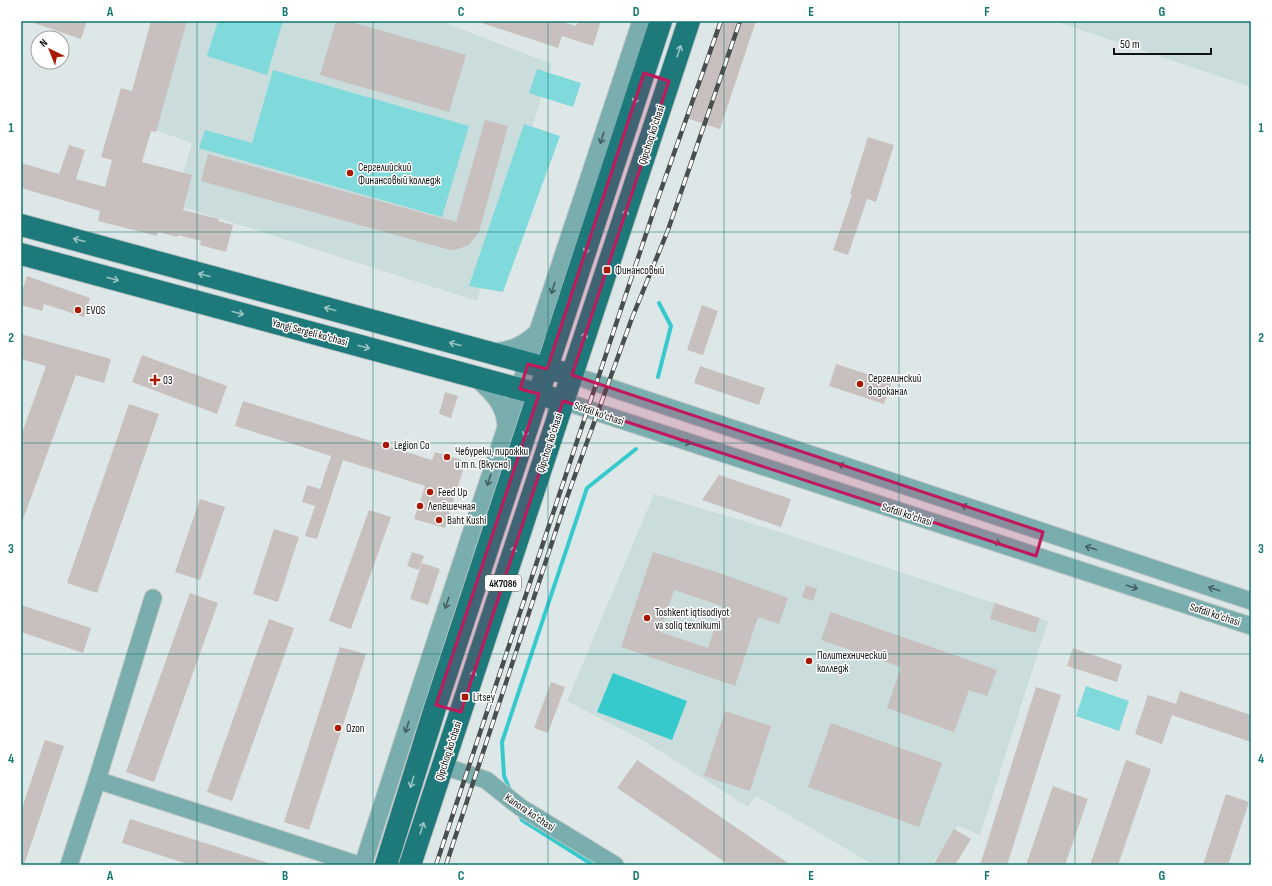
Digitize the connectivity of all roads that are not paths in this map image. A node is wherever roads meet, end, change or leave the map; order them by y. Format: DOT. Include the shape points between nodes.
graph roads {
  1 [pos="641,21"];
  2 [pos="662,21"];
  3 [pos="689,21"];
  4 [pos="644,73"];
  5 [pos="670,81"];
  6 [pos="21,225"];
  7 [pos="21,254"];
  8 [pos="539,331"];
  9 [pos="483,351"];
  10 [pos="538,366"];
  11 [pos="572,375"];
  12 [pos="475,377"];
  13 [pos="529,392"];
  14 [pos="633,396"];
  15 [pos="564,401"];
  16 [pos="625,421"];
  17 [pos="506,430"];
  18 [pos="1043,532"];
  19 [pos="1036,556"];
  20 [pos="153,598"];
  21 [pos="1251,602"];
  22 [pos="1251,626"];
  23 [pos="436,705"];
  24 [pos="461,712"];
  25 [pos="443,766"];
  26 [pos="97,780"];
  27 [pos="69,865"];
  28 [pos="359,865"];
  29 [pos="363,865"];
  30 [pos="386,865"];
  31 [pos="410,865"];
  32 [pos="615,865"];
  1 -- 8 [label="street, one-way"];
  2 -- 4 [label="main road"];
  5 -- 3 [label="main road, Qipchoq ko'chasi, one-way"];
  4 -- 5 [label="main road"];
  4 -- 10 [label="main road, one-way"];
  11 -- 5 [label="main road, Qipchoq ko'chasi, one-way"];
  9 -- 6 [label="main road, one-way"];
  7 -- 12 [label="main road, Yangi Sergeli ko'chasi, one-way"];
  8 -- 9 [label="street" via="512,349 502,352"];
  8 -- 10 [label="street"];
  9 -- 10 [label="main road"];
  10 -- 11 [label="main road"];
  10 -- 13 [label="main road"];
  10 -- 15 [label="main road"];
  11 -- 14 [label="street, Sofdil ko'chasi"];
  11 -- 15 [label="main road, Qipchoq ko'chasi"];
  12 -- 13 [label="main road, Yangi Sergeli ko'chasi"];
  12 -- 17 [label="street" via="488,388 501,406 506,420"];
  13 -- 15 [label="main road, Yangi Sergeli ko'chasi"];
  13 -- 17 [label="street"];
  13 -- 23 [label="main road, one-way"];
  14 -- 16 [label="street"];
  18 -- 14 [label="street, Sofdil ko'chasi, one-way"];
  15 -- 16 [label="street, Sofdil ko'chasi"];
  24 -- 15 [label="main road, Qipchoq ko'chasi / 4К708б, one-way"];
  16 -- 19 [label="street, Sofdil ko'chasi, one-way"];
  17 -- 29 [label="street, one-way" via="444,611"];
  18 -- 19 [label="street"];
  21 -- 18 [label="street, Sofdil ko'chasi, one-way"];
  19 -- 22 [label="street, Sofdil ko'chasi, one-way"];
  20 -- 26 [label="street"];
  23 -- 24 [label="main road"];
  23 -- 30 [label="main road, one-way"];
  24 -- 25 [label="main road, Qipchoq ko'chasi / 4К708б"];
  31 -- 25 [label="main road, Qipchoq ko'chasi, one-way"];
  25 -- 32 [label="street, Kanora ko'chasi" via="486,780 515,803"];
  26 -- 27 [label="street"];
  26 -- 28 [label="street"];
}
